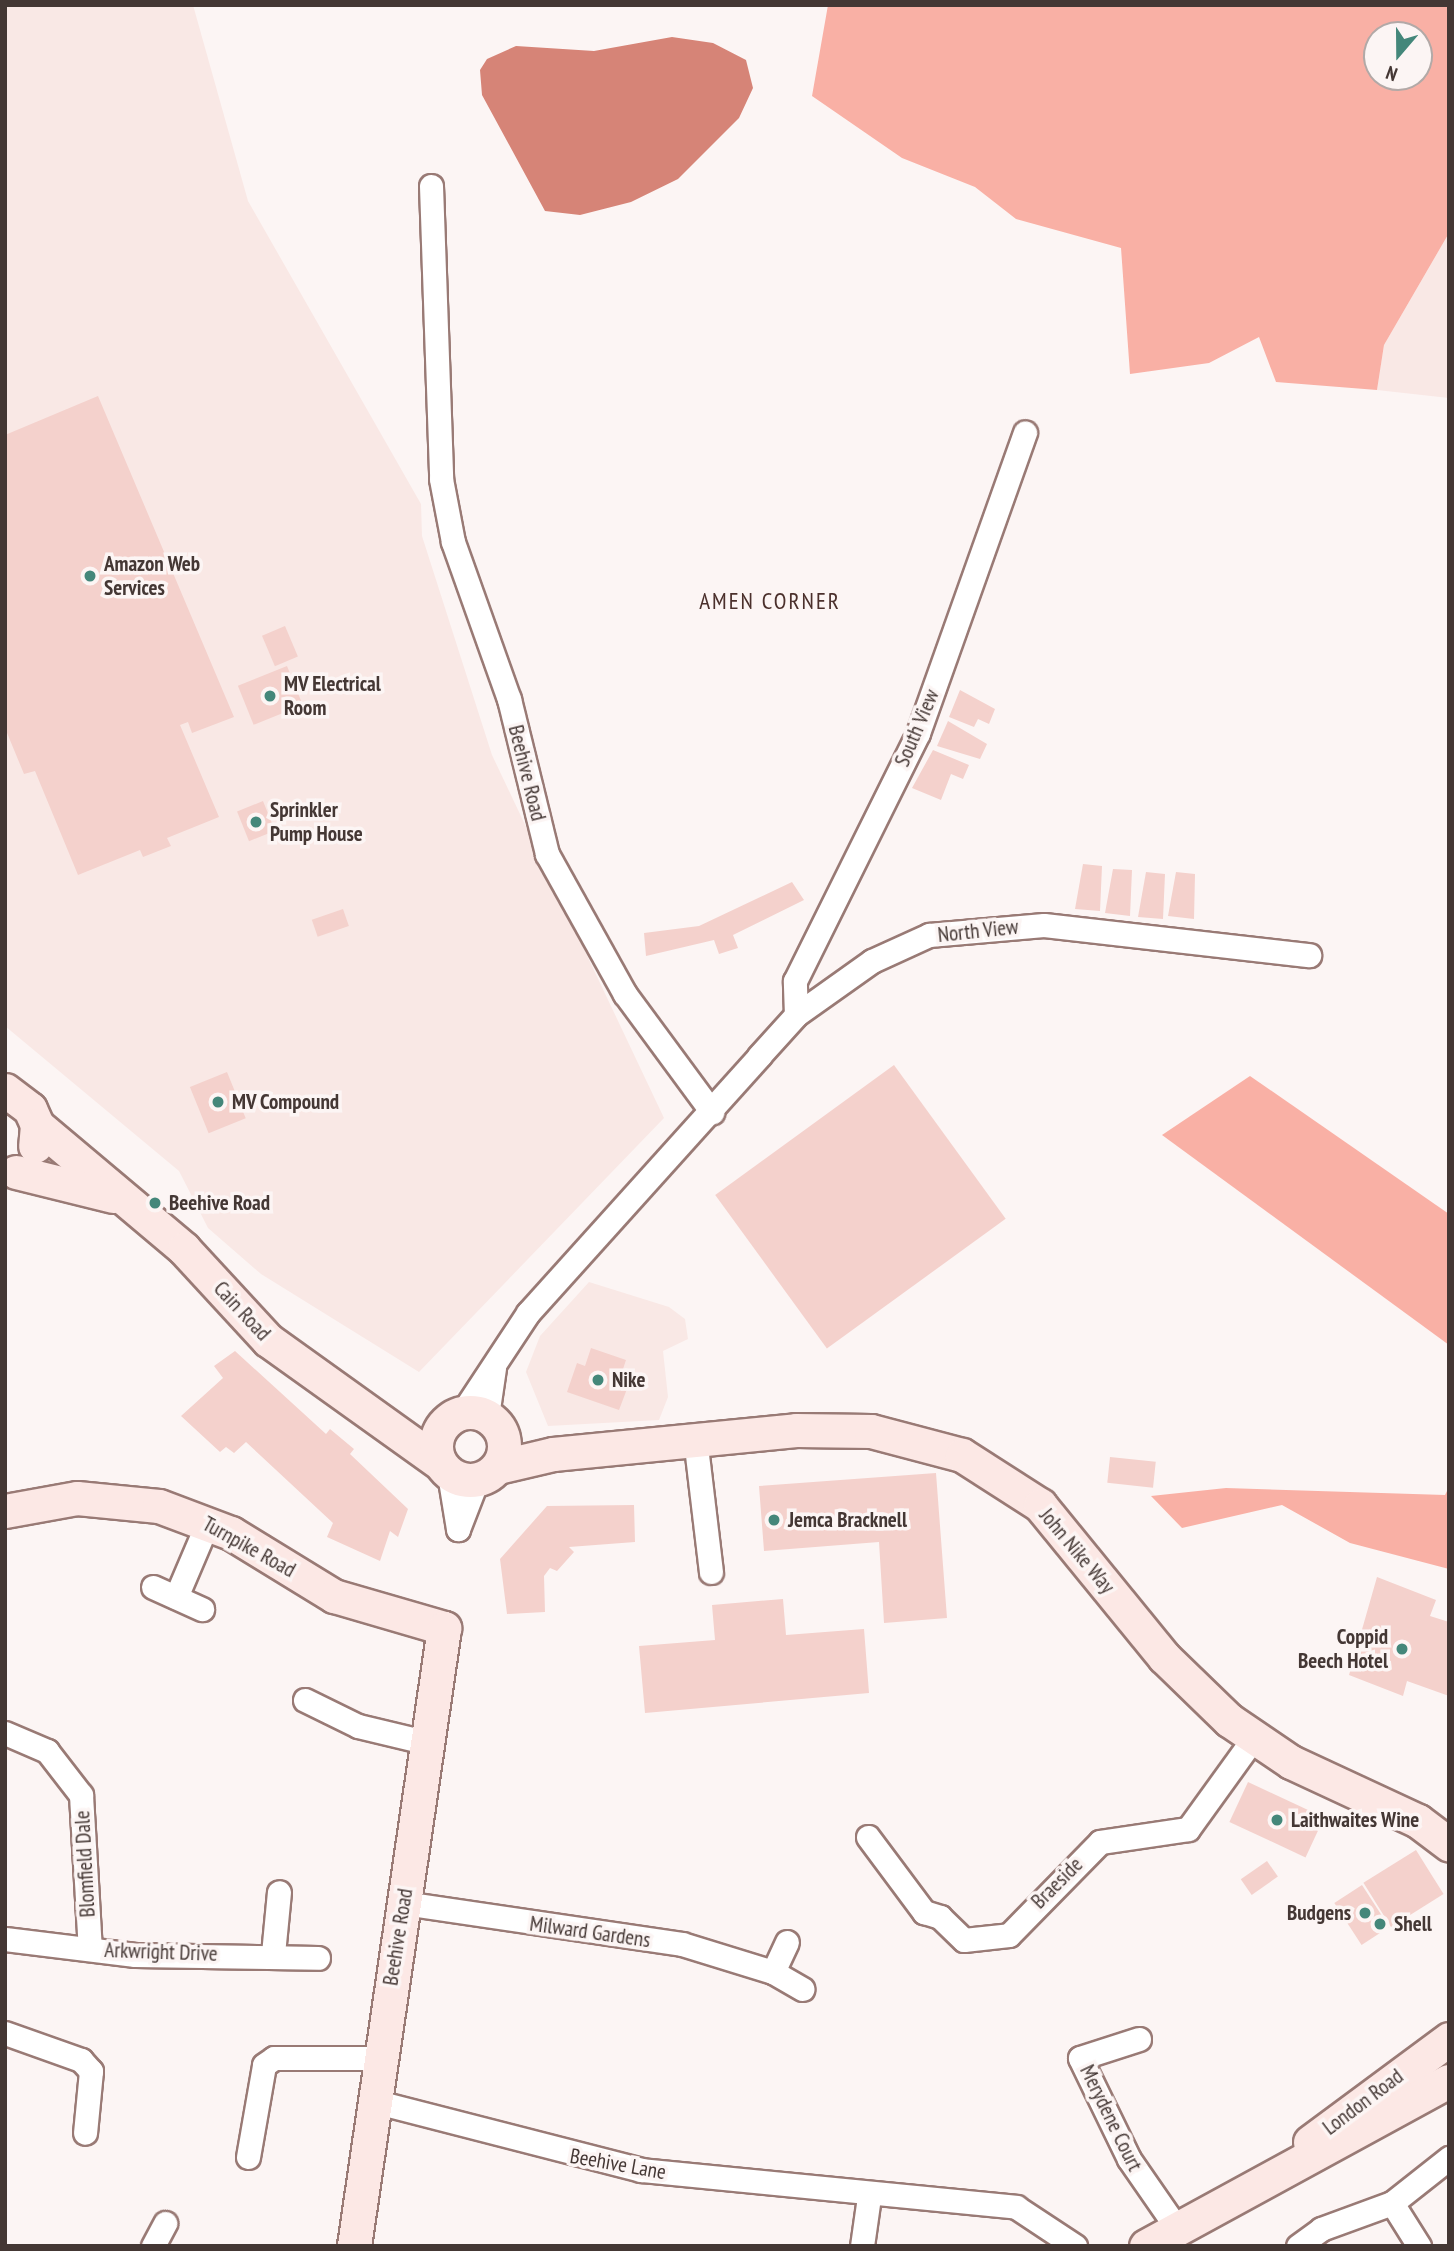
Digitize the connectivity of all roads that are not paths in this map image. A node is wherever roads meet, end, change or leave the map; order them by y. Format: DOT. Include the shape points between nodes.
graph roads {
  1 [pos="431,186"];
  2 [pos="1025,432"];
  3 [pos="1309,955"];
  4 [pos="796,1015"];
  5 [pos="5,1090"];
  6 [pos="712,1112"];
  7 [pos="37,1125"];
  8 [pos="10,1174"];
  9 [pos="128,1202"];
  10 [pos="365,1409"];
  11 [pos="474,1421"];
  12 [pos="695,1438"];
  13 [pos="553,1454"];
  14 [pos="466,1471"];
  15 [pos="5,1511"];
  16 [pos="208,1522"];
  17 [pos="711,1572"];
  18 [pos="153,1587"];
  19 [pos="176,1597"];
  20 [pos="202,1609"];
  21 [pos="444,1628"];
  22 [pos="305,1700"];
  23 [pos="5,1733"];
  24 [pos="1253,1738"];
  25 [pos="429,1743"];
  26 [pos="868,1838"];
  27 [pos="1449,1844"];
  28 [pos="279,1892"];
  29 [pos="404,1903"];
  30 [pos="5,1939"];
  31 [pos="788,1942"];
  32 [pos="90,1949"];
  33 [pos="273,1954"];
  34 [pos="318,1958"];
  35 [pos="773,1972"];
  36 [pos="802,1989"];
  37 [pos="5,2033"];
  38 [pos="1139,2039"];
  39 [pos="1449,2039"];
  40 [pos="379,2058"];
  41 [pos="1449,2081"];
  42 [pos="373,2101"];
  43 [pos="85,2133"];
  44 [pos="248,2157"];
  45 [pos="1449,2158"];
  46 [pos="1279,2168"];
  47 [pos="869,2197"];
  48 [pos="1392,2203"];
  49 [pos="165,2223"];
  50 [pos="1176,2227"];
  51 [pos="1061,2242"];
  52 [pos="153,2246"];
  53 [pos="354,2246"];
  54 [pos="862,2246"];
  55 [pos="1146,2246"];
  56 [pos="1298,2246"];
  57 [pos="1419,2246"];
  1 -- 6 [label="street, Beehive Road" via="438,242 441,479 453,542 509,699 547,854 625,994"];
  2 -- 4 [label="street, South View" via="918,733 796,981"];
  3 -- 4 [label="street, North View" via="1044,925 960,930 903,945"];
  4 -- 6 [label="street, North View"];
  5 -- 7 [label="street, Cain Road" via="20,1098"];
  6 -- 11 [label="street" via="528,1313 495,1364"];
  7 -- 8 [label="street" via="32,1153"];
  7 -- 9 [label="street, Cain Road"];
  8 -- 9 [label="street, Cain Road" via="83,1184"];
  9 -- 10 [label="street, Cain Road" via="184,1249 268,1340"];
  10 -- 11 [label="street, Cain Road"];
  10 -- 14 [label="street, Cain Road"];
  11 -- 13 [label="street, John Nike Way"];
  11 -- 14 [label="street"];
  11 -- 14 [label="street" via="436,1442"];
  12 -- 13 [label="street, John Nike Way"];
  12 -- 17 [label="street"];
  12 -- 24 [label="street, John Nike Way" via="871,1431 962,1455 1040,1505 1164,1657"];
  13 -- 14 [label="street, John Nike Way"];
  15 -- 16 [label="street, Turnpike Road" via="118,1499"];
  16 -- 19 [label="street"];
  16 -- 21 [label="street, Turnpike Road" via="334,1596"];
  18 -- 19 [label="street"];
  19 -- 20 [label="street"];
  21 -- 25 [label="street, Beehive Road"];
  22 -- 25 [label="street" via="358,1726"];
  23 -- 32 [label="street, Blomfield Dale" via="47,1751 81,1795"];
  24 -- 26 [label="street, Braeside" via="1188,1829 1100,1842 1009,1935 964,1940 940,1917 924,1912"];
  24 -- 27 [label="street, John Nike Way" via="1418,1821"];
  25 -- 29 [label="street, Beehive Road"];
  28 -- 33 [label="street"];
  29 -- 35 [label="street, Milward Gardens" via="682,1944"];
  29 -- 40 [label="street, Beehive Road"];
  30 -- 32 [label="street, Arkwright Drive"];
  31 -- 35 [label="street"];
  32 -- 33 [label="street, Arkwright Drive"];
  33 -- 34 [label="street, Arkwright Drive"];
  35 -- 36 [label="street, Milward Gardens"];
  37 -- 43 [label="street" via="81,2060 91,2071"];
  38 -- 50 [label="street, Merydene Court" via="1080,2058 1129,2159"];
  39 -- 46 [label="street, London Road"];
  40 -- 42 [label="street, Beehive Road"];
  40 -- 44 [label="street" via="274,2058 264,2065"];
  41 -- 46 [label="street, London Road"];
  42 -- 47 [label="street, Beehive Lane" via="641,2170"];
  42 -- 53 [label="street, Beehive Road"];
  45 -- 48 [label="street"];
  46 -- 50 [label="street, London Road"];
  47 -- 51 [label="street, Beehive Lane" via="1016,2207"];
  47 -- 54 [label="street"];
  48 -- 56 [label="street" via="1321,2229"];
  48 -- 57 [label="street"];
  49 -- 52 [label="street"];
  50 -- 55 [label="street, London Road"];
}
